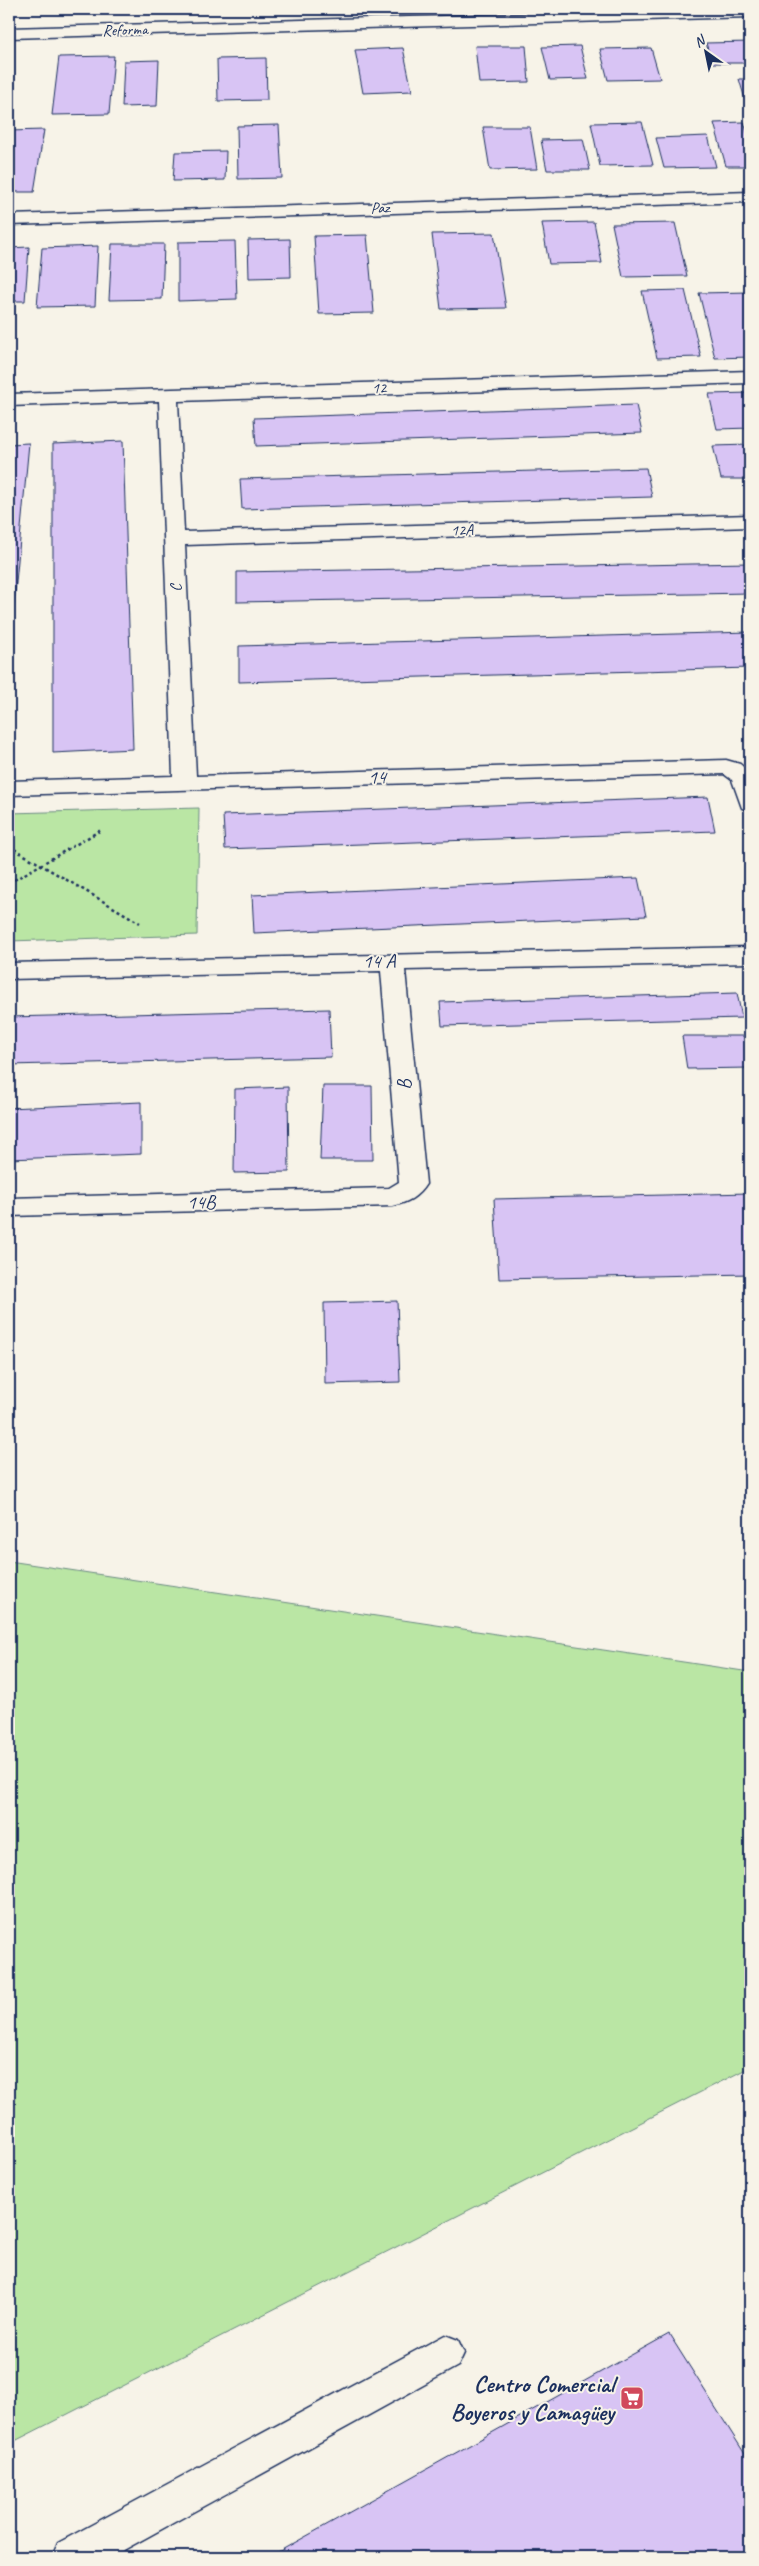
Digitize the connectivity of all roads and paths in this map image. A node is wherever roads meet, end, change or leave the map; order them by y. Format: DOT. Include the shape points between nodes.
graph roads {
  1 [pos="750,12"];
  2 [pos="9,33"];
  3 [pos="750,197"];
  4 [pos="9,220"];
  5 [pos="750,377"];
  6 [pos="168,395"];
  7 [pos="9,400"];
  8 [pos="750,521"];
  9 [pos="174,539"];
  10 [pos="185,782"];
  11 [pos="9,788"];
  12 [pos="750,803"];
  13 [pos="109,826"];
  14 [pos="9,846"];
  15 [pos="42,864"];
  16 [pos="9,883"];
  17 [pos="750,955"];
  18 [pos="392,961"];
  19 [pos="212,966"];
  20 [pos="9,971"];
  21 [pos="394,1197"];
  22 [pos="9,1207"];
  23 [pos="446,2353"];
  24 [pos="72,2557"];
  1 -- 2 [label="street, Reforma"];
  3 -- 4 [label="street, Paz"];
  5 -- 6 [label="street, 12"];
  6 -- 7 [label="street, 12"];
  6 -- 9 [label="street, C"];
  8 -- 9 [label="street, 12A"];
  9 -- 10 [label="street, C"];
  10 -- 11 [label="street, 14"];
  10 -- 12 [label="street, 14" via="726,767 743,776"];
  13 -- 15 [label="path"];
  14 -- 15 [label="path"];
  15 -- 16 [label="path"];
  15 -- 19 [label="path"];
  17 -- 18 [label="street, 14 A"];
  18 -- 19 [label="street, 14 A"];
  18 -- 21 [label="street, B" via="413,1184"];
  19 -- 20 [label="street, 14 A"];
  21 -- 22 [label="street, 14B"];
  23 -- 24 [label="street"];
}
